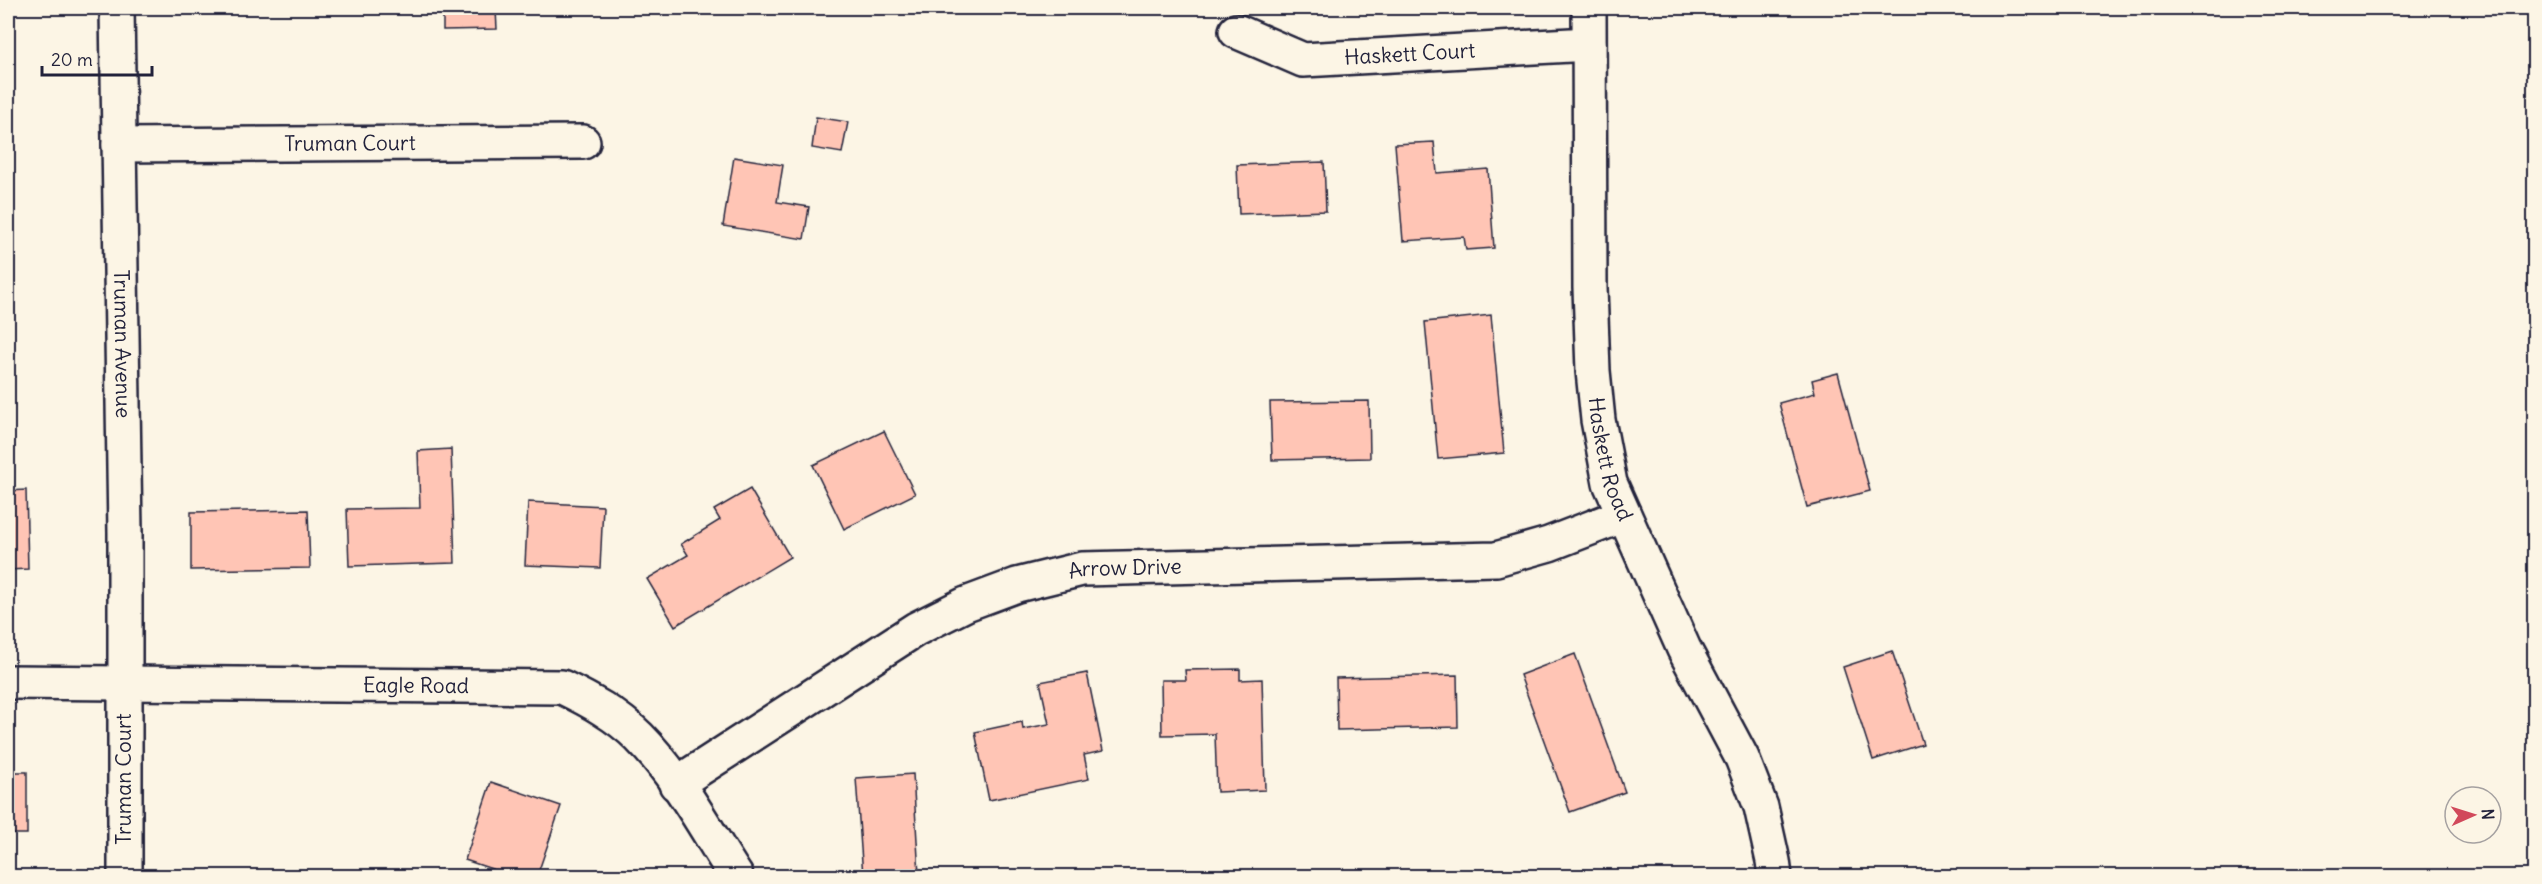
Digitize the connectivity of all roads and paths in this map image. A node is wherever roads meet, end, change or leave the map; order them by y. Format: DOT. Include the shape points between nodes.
graph roads {
  1 [pos="117,8"];
  2 [pos="1589,8"];
  3 [pos="1236,32"];
  4 [pos="1589,45"];
  5 [pos="583,142"];
  6 [pos="119,145"];
  7 [pos="1624,515"];
  8 [pos="124,681"];
  9 [pos="8,682"];
  10 [pos="676,784"];
  11 [pos="125,876"];
  12 [pos="736,876"];
  13 [pos="1775,876"];
  1 -- 6 [label="street, Truman Avenue"];
  2 -- 4 [label="street, Haskett Road"];
  3 -- 4 [label="street, Haskett Court" via="1303,60"];
  4 -- 7 [label="street, Haskett Road" via="1593,370 1610,483"];
  5 -- 6 [label="street, Truman Court"];
  6 -- 8 [label="street, Truman Avenue"];
  7 -- 10 [label="street, Arrow Drive" via="1549,544 1496,559 1082,570 1043,577 966,604 916,629"];
  7 -- 13 [label="street, Haskett Road" via="1684,648 1742,758 1761,807"];
  8 -- 9 [label="street, Eagle Road"];
  8 -- 10 [label="street, Eagle Road" via="562,687 625,724"];
  8 -- 11 [label="street, Truman Court"];
  10 -- 12 [label="street, Eagle Road"];
}
